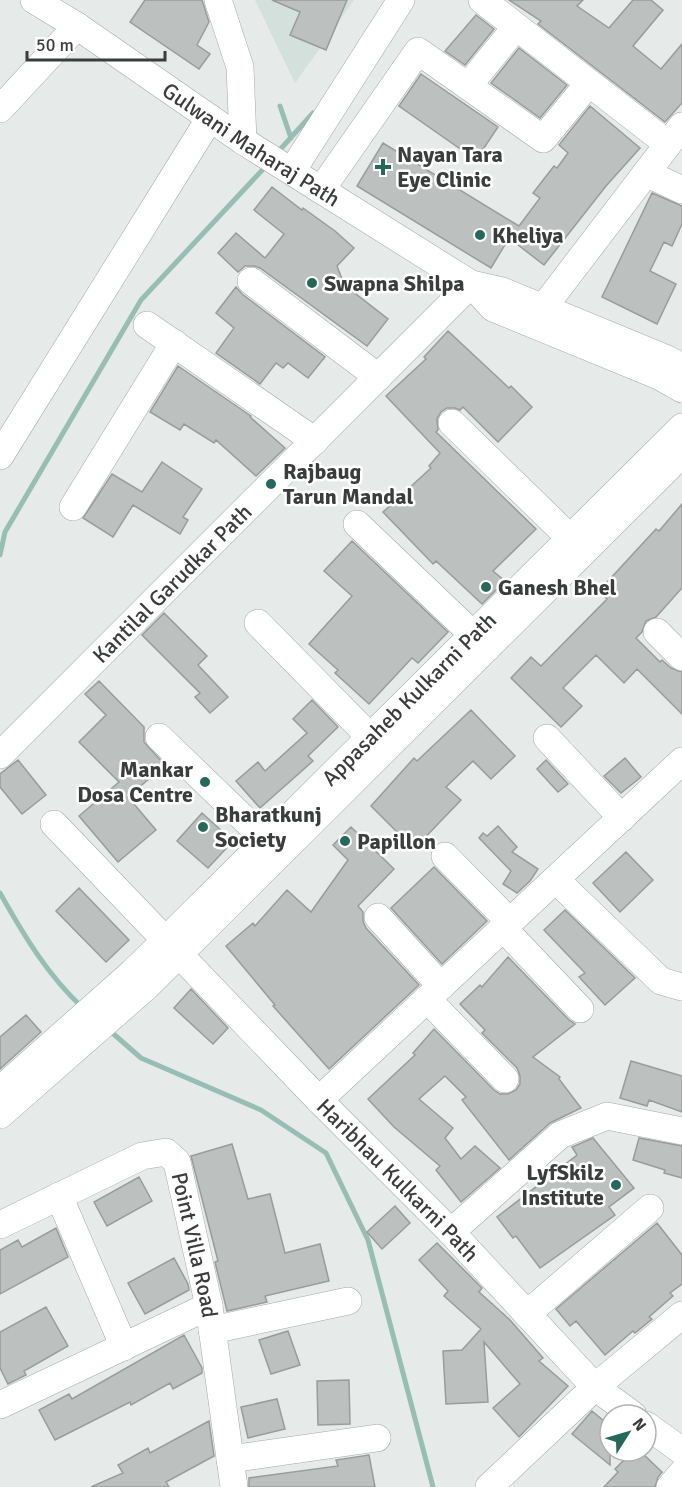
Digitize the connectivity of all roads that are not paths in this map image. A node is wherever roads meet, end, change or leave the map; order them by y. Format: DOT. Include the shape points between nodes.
graph roads {
  1 [pos="34,0"];
  2 [pos="218,0"];
  3 [pos="401,0"];
  4 [pos="482,0"];
  5 [pos="77,26"];
  6 [pos="516,27"];
  7 [pos="589,83"];
  8 [pos="468,86"];
  9 [pos="0,109"];
  10 [pos="210,118"];
  11 [pos="675,135"];
  12 [pos="243,141"];
  13 [pos="292,171"];
  14 [pos="646,173"];
  15 [pos="321,190"];
  16 [pos="682,190"];
  17 [pos="251,281"];
  18 [pos="471,284"];
  19 [pos="543,308"];
  20 [pos="147,325"];
  21 [pos="174,343"];
  22 [pos="682,367"];
  23 [pos="378,377"];
  24 [pos="682,389"];
  25 [pos="452,423"];
  26 [pos="682,427"];
  27 [pos="315,441"];
  28 [pos="682,454"];
  29 [pos="0,456"];
  30 [pos="73,507"];
  31 [pos="357,524"];
  32 [pos="570,538"];
  33 [pos="258,623"];
  34 [pos="657,632"];
  35 [pos="480,641"];
  36 [pos="682,657"];
  37 [pos="159,737"];
  38 [pos="370,737"];
  39 [pos="547,738"];
  40 [pos="0,755"];
  41 [pos="682,761"];
  42 [pos="622,818"];
  43 [pos="54,824"];
  44 [pos="266,840"];
  45 [pos="445,856"];
  46 [pos="556,879"];
  47 [pos="378,916"];
  48 [pos="506,925"];
  49 [pos="173,946"];
  50 [pos="682,987"];
  51 [pos="434,993"];
  52 [pos="580,1009"];
  53 [pos="50,1059"];
  54 [pos="505,1079"];
  55 [pos="0,1090"];
  56 [pos="320,1100"];
  57 [pos="0,1115"];
  58 [pos="682,1131"];
  59 [pos="59,1196"];
  60 [pos="650,1208"];
  61 [pos="0,1225"];
  62 [pos="451,1232"];
  63 [pos="348,1301"];
  64 [pos="527,1314"];
  65 [pos="682,1316"];
  66 [pos="211,1318"];
  67 [pos="124,1347"];
  68 [pos="594,1386"];
  69 [pos="617,1403"];
  70 [pos="0,1405"];
  71 [pos="658,1434"];
  72 [pos="377,1438"];
  73 [pos="682,1451"];
  74 [pos="682,1473"];
  75 [pos="230,1478"];
  76 [pos="489,1486"];
  77 [pos="670,1487"];
  1 -- 5 [label="street, Gulwani Maharaj Path"];
  2 -- 12 [label="street" via="240,67"];
  3 -- 13 [label="street"];
  4 -- 6 [label="street"];
  5 -- 9 [label="street"];
  5 -- 10 [label="street, Gulwani Maharaj Path"];
  6 -- 7 [label="street"];
  6 -- 8 [label="street"];
  7 -- 8 [label="street" via="543,139"];
  7 -- 11 [label="street"];
  8 -- 15 [label="street" via="418,51"];
  10 -- 12 [label="street, Gulwani Maharaj Path"];
  10 -- 29 [label="street"];
  11 -- 14 [label="street"];
  12 -- 13 [label="street, Gulwani Maharaj Path"];
  13 -- 15 [label="street, Gulwani Maharaj Path"];
  14 -- 16 [label="street"];
  14 -- 19 [label="street"];
  15 -- 18 [label="street, Gulwani Maharaj Path"];
  17 -- 23 [label="street"];
  18 -- 19 [label="street, Gulwani Maharaj Path" via="502,291"];
  18 -- 23 [label="street, Kantilal Garudkar Path"];
  18 -- 24 [label="street, Gulwani Maharaj Path" via="493,308"];
  19 -- 22 [label="street, Gulwani Maharaj Path"];
  20 -- 21 [label="street"];
  21 -- 27 [label="street"];
  21 -- 30 [label="street"];
  23 -- 27 [label="street, Kantilal Garudkar Path"];
  25 -- 32 [label="street"];
  26 -- 32 [label="street, Appasaheb Kulkarni Path"];
  27 -- 40 [label="street, Kantilal Garudkar Path"];
  28 -- 35 [label="street, Appasaheb Kulkarni Path"];
  31 -- 35 [label="street"];
  32 -- 35 [label="street, Appasaheb Kulkarni Path"];
  33 -- 38 [label="street"];
  34 -- 36 [label="street"];
  35 -- 38 [label="street, Appasaheb Kulkarni Path"];
  35 -- 49 [label="street, Appasaheb Kulkarni Path"];
  37 -- 44 [label="street"];
  38 -- 44 [label="street, Appasaheb Kulkarni Path"];
  39 -- 42 [label="street"];
  41 -- 42 [label="street"];
  42 -- 46 [label="street"];
  43 -- 49 [label="street, Haribhau Kulkarni Path"];
  44 -- 49 [label="street, Appasaheb Kulkarni Path"];
  45 -- 48 [label="street"];
  46 -- 48 [label="street"];
  46 -- 50 [label="street" via="661,981"];
  47 -- 51 [label="street"];
  48 -- 51 [label="street"];
  48 -- 52 [label="street"];
  49 -- 53 [label="street, Appasaheb Kulkarni Path"];
  49 -- 56 [label="street, Haribhau Kulkarni Path"];
  51 -- 54 [label="street"];
  51 -- 56 [label="street"];
  53 -- 55 [label="street, Appasaheb Kulkarni Path"];
  53 -- 57 [label="street, Appasaheb Kulkarni Path"];
  56 -- 62 [label="street, Haribhau Kulkarni Path"];
  58 -- 62 [label="street" via="607,1116 560,1135"];
  59 -- 61 [label="street, Point Villa Road"];
  59 -- 66 [label="street, Point Villa Road" via="142,1156 166,1152 177,1162"];
  59 -- 67 [label="street"];
  60 -- 64 [label="street"];
  62 -- 64 [label="street, Haribhau Kulkarni Path"];
  63 -- 66 [label="street"];
  64 -- 68 [label="street, Haribhau Kulkarni Path"];
  65 -- 68 [label="street"];
  66 -- 67 [label="street"];
  66 -- 75 [label="street, Point Villa Road"];
  67 -- 70 [label="street"];
  68 -- 69 [label="street, Haribhau Kulkarni Path"];
  68 -- 76 [label="street"];
  71 -- 73 [label="street"];
  72 -- 75 [label="street"];
  74 -- 77 [label="street"];
}
